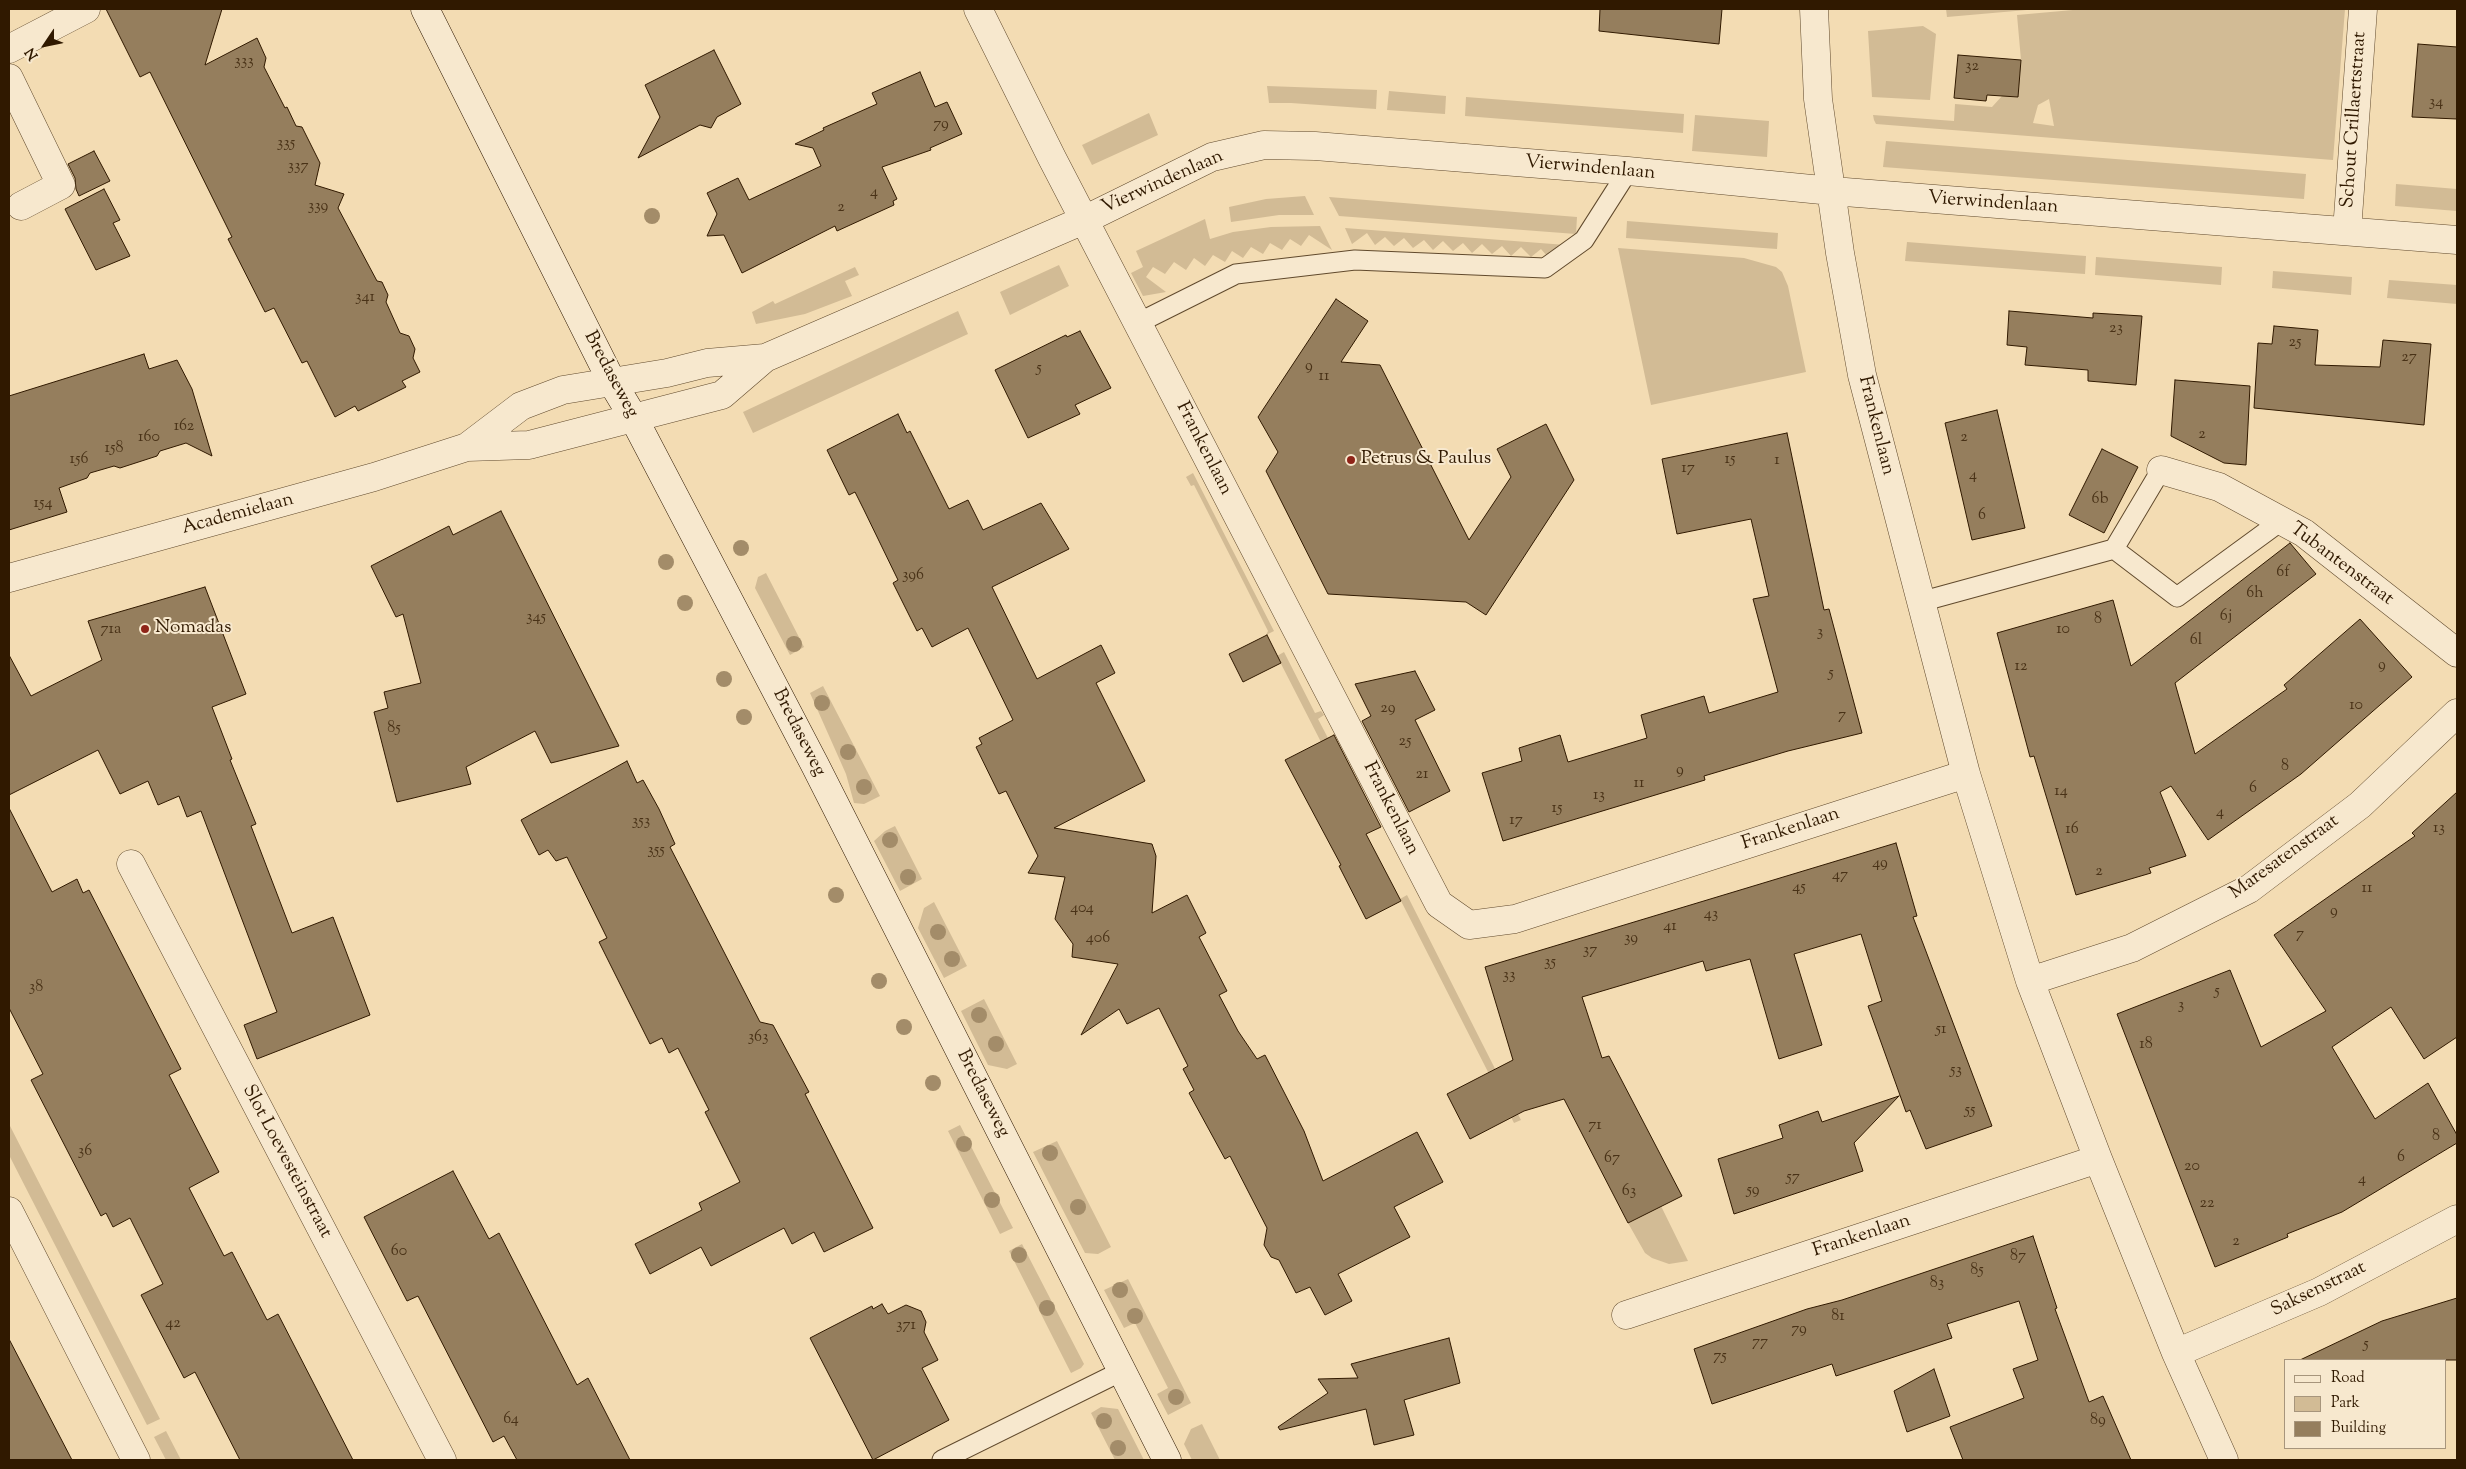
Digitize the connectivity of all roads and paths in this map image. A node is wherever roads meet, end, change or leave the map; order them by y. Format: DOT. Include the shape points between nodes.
graph roads {
  1 [pos="86,9"];
  2 [pos="425,9"];
  3 [pos="978,9"];
  4 [pos="1814,9"];
  5 [pos="2363,9"];
  6 [pos="9,49"];
  7 [pos="9,78"];
  8 [pos="1628,171"];
  9 [pos="1832,191"];
  10 [pos="20,206"];
  11 [pos="1084,220"];
  12 [pos="2347,232"];
  13 [pos="2457,240"];
  14 [pos="1138,323"];
  15 [pos="765,358"];
  16 [pos="612,382"];
  17 [pos="633,417"];
  18 [pos="467,447"];
  19 [pos="2161,470"];
  20 [pos="2281,521"];
  21 [pos="2114,548"];
  22 [pos="9,578"];
  23 [pos="1920,602"];
  24 [pos="2457,653"];
  25 [pos="2457,713"];
  26 [pos="1966,774"];
  27 [pos="131,864"];
  28 [pos="2030,981"];
  29 [pos="2098,1159"];
  30 [pos="9,1211"];
  31 [pos="2457,1219"];
  32 [pos="1626,1315"];
  33 [pos="2176,1353"];
  34 [pos="1122,1371"];
  35 [pos="136,1460"];
  36 [pos="442,1460"];
  37 [pos="942,1460"];
  38 [pos="1167,1460"];
  39 [pos="2224,1460"];
  1 -- 6 [label="street"];
  2 -- 16 [label="street, Bredaseweg"];
  3 -- 11 [label="street, Frankenlaan"];
  4 -- 9 [label="street, Frankenlaan" via="1818,99"];
  5 -- 12 [label="street, Schout Crillaertstraat"];
  7 -- 10 [label="street" via="61,185"];
  8 -- 9 [label="street, Vierwindenlaan"];
  8 -- 11 [label="street, Vierwindenlaan" via="1315,146 1264,145 1212,156"];
  8 -- 14 [label="lane" via="1584,240 1545,268 1355,260 1236,274"];
  9 -- 12 [label="street, Vierwindenlaan"];
  9 -- 23 [label="street, Frankenlaan" via="1862,375"];
  11 -- 14 [label="street, Frankenlaan"];
  11 -- 15 [label="street, Vierwindenlaan"];
  12 -- 13 [label="street, Vierwindenlaan"];
  14 -- 26 [label="street, Frankenlaan" via="1439,904 1469,925 1515,920"];
  15 -- 16 [label="street, Vierwindenlaan" via="707,363"];
  15 -- 17 [label="street, Vierwindenlaan" via="722,395"];
  16 -- 17 [label="street, Bredaseweg"];
  16 -- 18 [label="street, Academielaan" via="563,390 521,406"];
  17 -- 18 [label="street, Academielaan" via="529,445"];
  17 -- 34 [label="street, Bredaseweg" via="815,765"];
  18 -- 22 [label="street, Academielaan" via="374,477"];
  19 -- 20 [label="street, Tubantenstraat" via="2219,487"];
  19 -- 21 [label="lane"];
  20 -- 21 [label="lane" via="2177,597"];
  20 -- 24 [label="street, Tubantenstraat" via="2304,533"];
  21 -- 23 [label="lane"];
  23 -- 26 [label="street, Frankenlaan"];
  25 -- 28 [label="street, Maresatenstraat" via="2360,804 2249,890 2132,948"];
  26 -- 28 [label="street, Frankenlaan"];
  27 -- 36 [label="street, Slot Loevesteinstraat"];
  28 -- 29 [label="street, Frankenlaan"];
  29 -- 32 [label="street, Frankenlaan"];
  29 -- 33 [label="street, Frankenlaan"];
  30 -- 35 [label="street"];
  31 -- 33 [label="street, Saksenstraat" via="2319,1292"];
  33 -- 39 [label="street, Frankenlaan"];
  34 -- 37 [label="lane"];
  34 -- 38 [label="street, Bredaseweg"];
}
